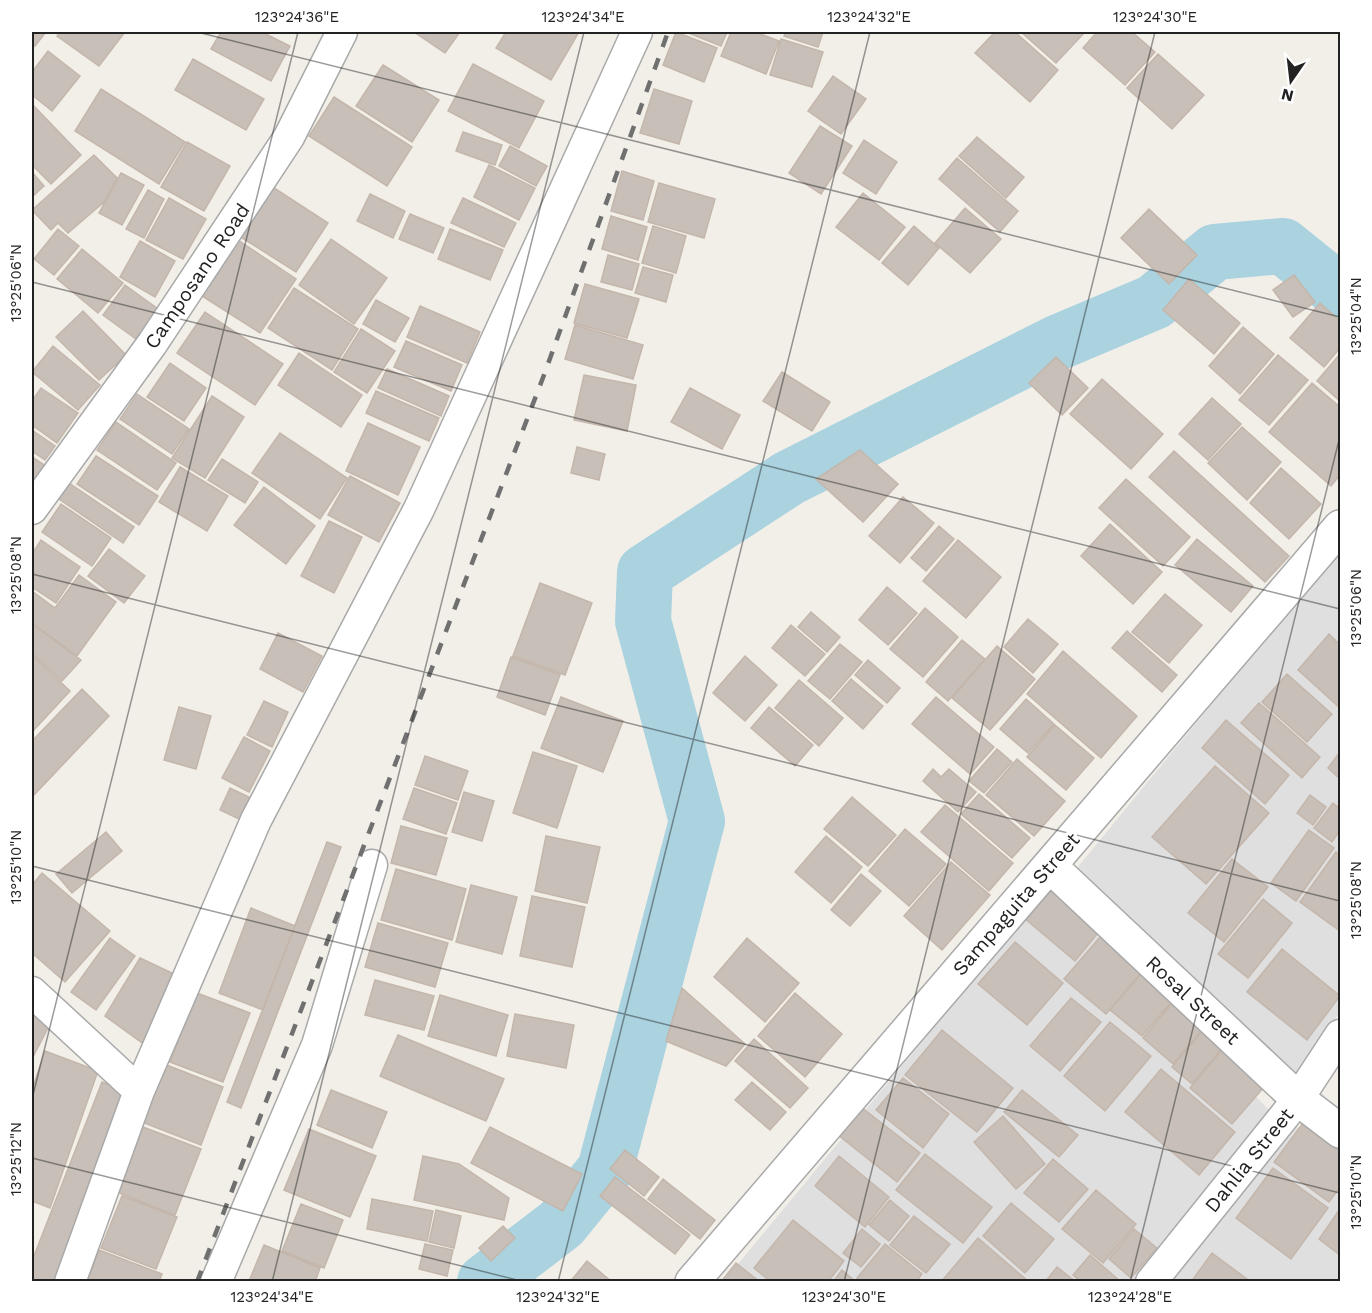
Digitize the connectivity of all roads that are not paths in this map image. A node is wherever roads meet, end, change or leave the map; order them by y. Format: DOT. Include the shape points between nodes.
graph roads {
  1 [pos="342,32"];
  2 [pos="637,32"];
  3 [pos="32,509"];
  4 [pos="1341,527"];
  5 [pos="372,865"];
  6 [pos="1050,866"];
  7 [pos="32,992"];
  8 [pos="1341,1035"];
  9 [pos="139,1090"];
  10 [pos="1298,1099"];
  11 [pos="1341,1131"];
  12 [pos="70,1281"];
  13 [pos="216,1281"];
  14 [pos="692,1281"];
  15 [pos="1151,1281"];
  1 -- 3 [label="street, Camposano Road" via="289,137 152,344"];
  2 -- 9 [label="street" via="419,509 255,820"];
  4 -- 6 [label="street, Sampaguita Street"];
  5 -- 13 [label="street" via="317,1045"];
  6 -- 10 [label="street, Rosal Street"];
  6 -- 14 [label="street, Sampaguita Street"];
  7 -- 9 [label="street"];
  8 -- 10 [label="street, Dahlia Street"];
  9 -- 12 [label="street"];
  10 -- 11 [label="street, Rosal Street"];
  10 -- 15 [label="street, Dahlia Street"];
}
